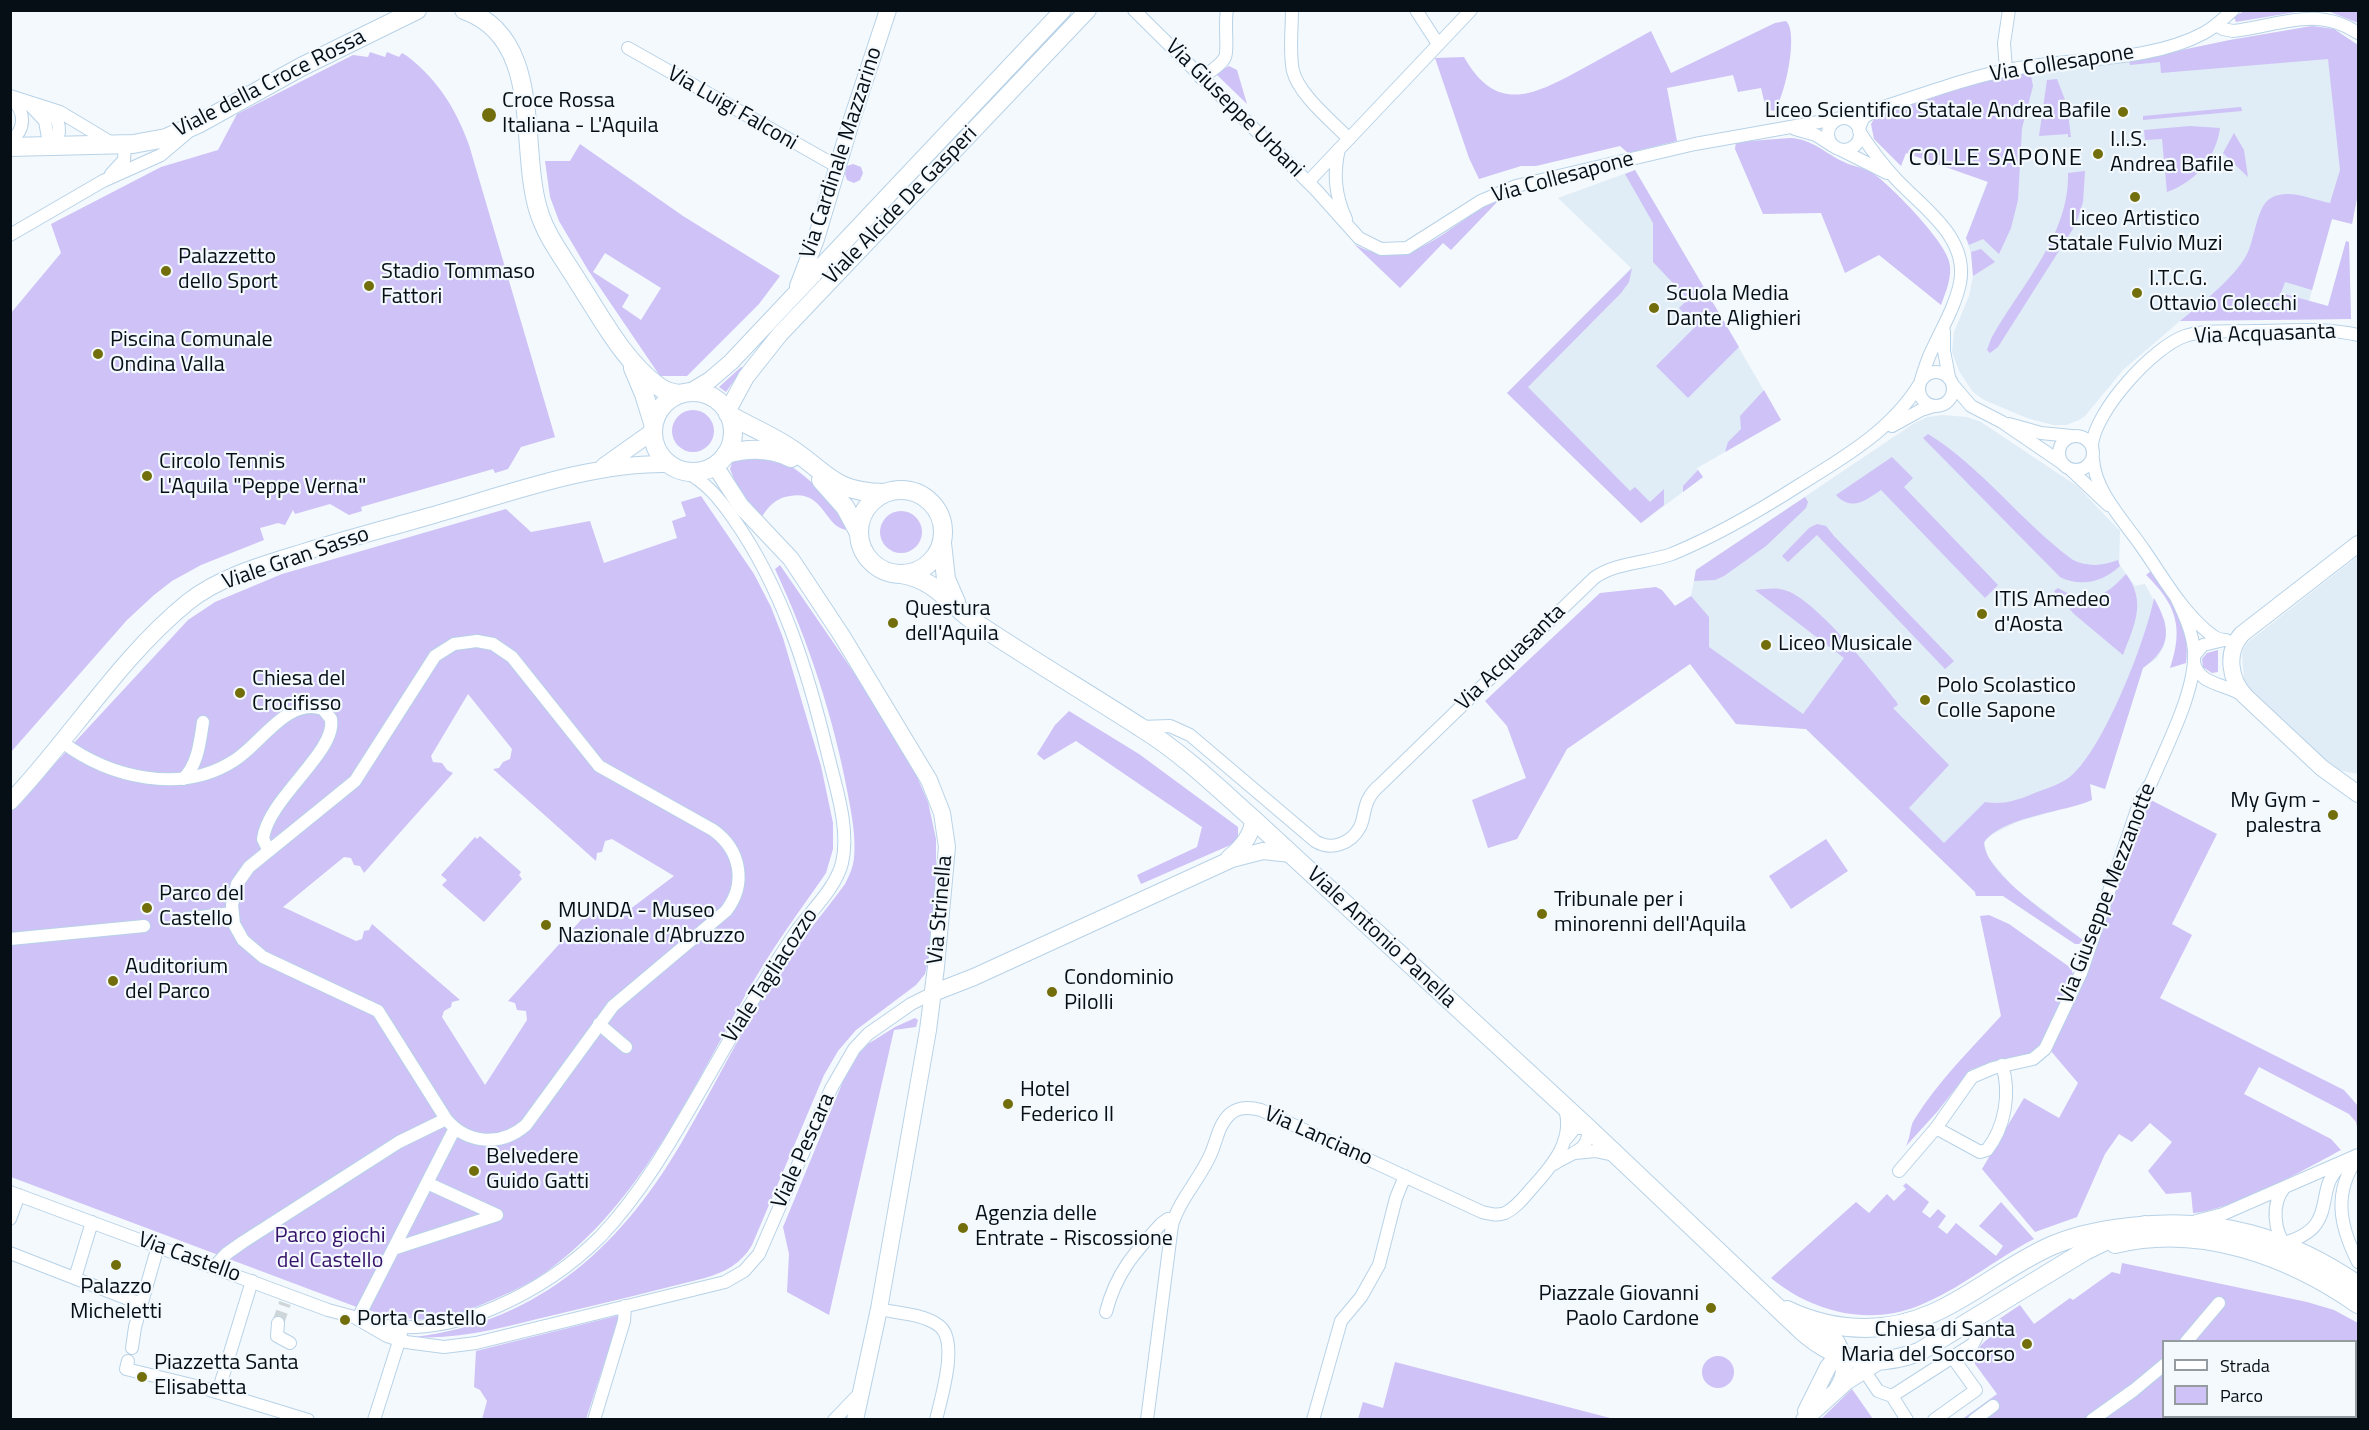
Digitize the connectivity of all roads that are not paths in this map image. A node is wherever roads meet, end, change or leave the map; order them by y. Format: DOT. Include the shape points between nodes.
graph roads {
  1 [pos="417,10"];
  2 [pos="888,10"];
  3 [pos="1063,10"];
  4 [pos="1088,10"];
  5 [pos="1134,10"];
  6 [pos="1227,10"];
  7 [pos="1292,10"];
  8 [pos="1416,10"];
  9 [pos="1471,10"];
  10 [pos="2009,10"];
  11 [pos="2233,10"];
  12 [pos="471,12"];
  13 [pos="2216,24"];
  14 [pos="2358,33"];
  15 [pos="1437,44"];
  16 [pos="628,48"];
  17 [pos="2006,70"];
  18 [pos="1201,78"];
  19 [pos="10,97"];
  20 [pos="25,101"];
  21 [pos="47,107"];
  22 [pos="1841,118"];
  23 [pos="192,127"];
  24 [pos="1785,129"];
  25 [pos="1859,130"];
  26 [pos="1349,139"];
  27 [pos="10,142"];
  28 [pos="125,145"];
  29 [pos="10,147"];
  30 [pos="53,147"];
  31 [pos="1837,148"];
  32 [pos="1339,150"];
  33 [pos="838,167"];
  34 [pos="124,171"];
  35 [pos="1896,179"];
  36 [pos="103,181"];
  37 [pos="1308,182"];
  38 [pos="1352,231"];
  39 [pos="10,235"];
  40 [pos="794,296"];
  41 [pos="1946,324"];
  42 [pos="2358,335"];
  43 [pos="624,350"];
  44 [pos="1951,381"];
  45 [pos="1920,383"];
  46 [pos="684,393"];
  47 [pos="1938,405"];
  48 [pos="1977,410"];
  49 [pos="728,413"];
  50 [pos="2099,421"];
  51 [pos="2002,422"];
  52 [pos="653,427"];
  53 [pos="2074,436"];
  54 [pos="1870,438"];
  55 [pos="2092,445"];
  56 [pos="726,454"];
  57 [pos="2093,459"];
  58 [pos="2066,466"];
  59 [pos="676,467"];
  60 [pos="711,467"];
  61 [pos="596,471"];
  62 [pos="884,493"];
  63 [pos="2117,514"];
  64 [pos="859,533"];
  65 [pos="942,543"];
  66 [pos="2358,544"];
  67 [pos="901,574"];
  68 [pos="2176,597"];
  69 [pos="970,619"];
  70 [pos="2247,630"];
  71 [pos="2226,640"];
  72 [pos="2194,658"];
  73 [pos="2219,685"];
  74 [pos="2187,694"];
  75 [pos="2245,696"];
  76 [pos="203,722"];
  77 [pos="1140,726"];
  78 [pos="62,742"];
  79 [pos="33,775"];
  80 [pos="2330,775"];
  81 [pos="183,779"];
  82 [pos="2358,782"];
  83 [pos="10,791"];
  84 [pos="2358,794"];
  85 [pos="10,802"];
  86 [pos="1253,819"];
  87 [pos="269,851"];
  88 [pos="1291,854"];
  89 [pos="1221,864"];
  90 [pos="232,913"];
  91 [pos="184,919"];
  92 [pos="144,926"];
  93 [pos="10,939"];
  94 [pos="933,993"];
  95 [pos="599,1024"];
  96 [pos="626,1047"];
  97 [pos="2002,1065"];
  98 [pos="1563,1105"];
  99 [pos="450,1124"];
  100 [pos="1588,1128"];
  101 [pos="1936,1128"];
  102 [pos="1564,1142"];
  103 [pos="1574,1154"];
  104 [pos="1618,1156"];
  105 [pos="2355,1158"];
  106 [pos="1553,1164"];
  107 [pos="1899,1172"];
  108 [pos="1405,1176"];
  109 [pos="427,1183"];
  110 [pos="2285,1187"];
  111 [pos="15,1193"];
  112 [pos="10,1219"];
  113 [pos="1173,1220"];
  114 [pos="92,1222"];
  115 [pos="2175,1223"];
  116 [pos="2145,1225"];
  117 [pos="2283,1243"];
  118 [pos="2222,1244"];
  119 [pos="158,1246"];
  120 [pos="393,1249"];
  121 [pos="10,1253"];
  122 [pos="2358,1262"];
  123 [pos="2060,1266"];
  124 [pos="214,1267"];
  125 [pos="75,1278"];
  126 [pos="252,1281"];
  127 [pos="2327,1284"];
  128 [pos="2358,1285"];
  129 [pos="1763,1293"];
  130 [pos="2219,1303"];
  131 [pos="141,1304"];
  132 [pos="2358,1304"];
  133 [pos="625,1306"];
  134 [pos="879,1309"];
  135 [pos="1106,1312"];
  136 [pos="1972,1319"];
  137 [pos="363,1321"];
  138 [pos="1817,1322"];
  139 [pos="278,1323"];
  140 [pos="405,1328"];
  141 [pos="399,1340"];
  142 [pos="2187,1340"];
  143 [pos="290,1343"];
  144 [pos="132,1348"];
  145 [pos="1824,1348"];
  146 [pos="1843,1357"];
  147 [pos="1953,1358"];
  148 [pos="1881,1360"];
  149 [pos="127,1365"];
  150 [pos="2162,1366"];
  151 [pos="1864,1370"];
  152 [pos="1825,1375"];
  153 [pos="1837,1389"];
  154 [pos="218,1392"];
  155 [pos="862,1392"];
  156 [pos="1892,1396"];
  157 [pos="1993,1406"];
  158 [pos="835,1418"];
  159 [pos="854,1418"];
  160 [pos="308,1419"];
  161 [pos="374,1419"];
  162 [pos="594,1419"];
  163 [pos="936,1419"];
  164 [pos="1147,1419"];
  165 [pos="1313,1419"];
  166 [pos="1802,1419"];
  167 [pos="1908,1419"];
  168 [pos="1935,1419"];
  169 [pos="1974,1419"];
  170 [pos="2092,1419"];
  1 -- 23 [label="main road, Viale della Croce Rossa"];
  2 -- 33 [label="main road, Via Cardinale Mazzarino"];
  3 -- 40 [label="main road, Viale Alcide De Gasperi"];
  4 -- 49 [label="main road, Viale Alcide De Gasperi" via="780,334 746,377"];
  5 -- 18 [label="street, Via Giuseppe Urbani"];
  6 -- 18 [label="street" via="1227,55"];
  7 -- 26 [label="street" via="1293,67 1297,80"];
  8 -- 15 [label="street"];
  9 -- 15 [label="street"];
  10 -- 17 [label="street" via="2004,43"];
  11 -- 13 [label="street, Via Collesapone"];
  12 -- 43 [label="main road" via="504,41 516,63 535,196 546,230"];
  13 -- 14 [label="street" via="2223,30 2234,31 2316,18 2340,23"];
  13 -- 17 [label="street, Via Collesapone" via="2189,40 2158,48"];
  15 -- 26 [label="street"];
  16 -- 33 [label="street, Via Luigi Falconi"];
  17 -- 25 [label="street, Via Collesapone" via="1877,109 1863,118"];
  18 -- 37 [label="street, Via Giuseppe Urbani"];
  19 -- 20 [label="street"];
  19 -- 27 [label="street" via="23,118 20,132"];
  20 -- 21 [label="street"];
  20 -- 30 [label="street" via="45,121"];
  21 -- 28 [label="street"];
  21 -- 30 [label="street" via="58,126"];
  22 -- 24 [label="street, Via Collesapone"];
  22 -- 25 [label="street" via="1852,120"];
  22 -- 31 [label="street" via="1828,130 1829,140"];
  23 -- 28 [label="main road, Viale della Croce Rossa" via="155,141"];
  23 -- 34 [label="street" via="167,151"];
  24 -- 31 [label="street, Via Collesapone" via="1807,131"];
  24 -- 38 [label="street, Via Collesapone" via="1695,144 1508,189 1403,249 1374,247"];
  25 -- 31 [label="street" via="1856,144 1849,149"];
  25 -- 35 [label="street"];
  26 -- 32 [label="street"];
  28 -- 30 [label="main road, Viale della Croce Rossa"];
  28 -- 34 [label="street" via="138,150 138,160"];
  28 -- 36 [label="street" via="122,162"];
  29 -- 30 [label="main road, Viale della Croce Rossa"];
  31 -- 35 [label="street, Via Collesapone"];
  32 -- 37 [label="street"];
  32 -- 38 [label="street" via="1337,190"];
  33 -- 40 [label="main road, Via Cardinale Mazzarino"];
  34 -- 36 [label="street"];
  35 -- 41 [label="street" via="1935,217 1958,253 1960,284"];
  36 -- 39 [label="street"];
  37 -- 38 [label="street, Via Collesapone"];
  40 -- 46 [label="main road, Viale Alcide De Gasperi" via="722,372"];
  41 -- 44 [label="street" via="1943,345"];
  41 -- 45 [label="street, Via Acquasanta"];
  42 -- 50 [label="street, Via Acquasanta" via="2317,331 2184,336 2131,379"];
  43 -- 46 [label="main road" via="658,387"];
  43 -- 52 [label="main road" via="644,394"];
  44 -- 45 [label="street" via="1934,371"];
  44 -- 47 [label="street" via="1952,396"];
  44 -- 48 [label="street"];
  45 -- 47 [label="street" via="1923,400"];
  45 -- 54 [label="street, Via Acquasanta" via="1901,410"];
  46 -- 49 [label="main road" via="709,395"];
  46 -- 52 [label="main road" via="664,403"];
  47 -- 48 [label="street"];
  47 -- 54 [label="street"];
  48 -- 51 [label="street"];
  49 -- 56 [label="main road" via="733,432"];
  49 -- 62 [label="main road" via="791,449 840,485"];
  50 -- 53 [label="street, Via Acquasanta"];
  50 -- 55 [label="street, Via Acquasanta"];
  51 -- 53 [label="street" via="2041,433"];
  51 -- 58 [label="street"];
  52 -- 59 [label="main road" via="657,450"];
  52 -- 61 [label="main road, Viale Gran Sasso" via="622,456"];
  53 -- 55 [label="street" via="2086,438"];
  53 -- 58 [label="street" via="2060,446 2059,454"];
  54 -- 77 [label="street, Via Acquasanta" via="1722,531 1659,558 1612,568 1594,578 1380,784 1368,800 1358,831 1343,843 1326,846 1315,841 1185,732 1167,726"];
  55 -- 57 [label="street"];
  56 -- 60 [label="main road"];
  56 -- 64 [label="main road" via="769,451 794,460 837,497"];
  57 -- 58 [label="street" via="2083,469"];
  57 -- 63 [label="street, Via Giuseppe Mezzanotte"];
  58 -- 63 [label="street, Via Giuseppe Mezzanotte"];
  59 -- 60 [label="main road" via="695,472"];
  59 -- 61 [label="main road, Viale Gran Sasso" via="634,465"];
  59 -- 140 [label="street, Viale Tagliacozzo" via="710,488 745,535 767,572 790,625 834,782 843,832 841,866 772,968 663,1153 599,1238 561,1271 511,1300 452,1323"];
  60 -- 94 [label="main road, Via Strinella" via="791,559 934,790 947,848"];
  61 -- 78 [label="main road, Viale Gran Sasso" via="304,552 222,582 191,601 159,629"];
  62 -- 64 [label="main road" via="865,509"];
  62 -- 65 [label="main road" via="909,490 931,501 942,521"];
  63 -- 68 [label="street, Via Giuseppe Mezzanotte"];
  64 -- 67 [label="main road" via="861,546 876,566"];
  65 -- 67 [label="main road" via="927,566"];
  65 -- 69 [label="main road, Viale Antonio Panella" via="950,590"];
  66 -- 70 [label="main road"];
  67 -- 69 [label="main road, Viale Antonio Panella" via="932,584"];
  68 -- 71 [label="street, Via Giuseppe Mezzanotte" via="2209,633"];
  68 -- 72 [label="street, Via Giuseppe Mezzanotte" via="2189,628"];
  69 -- 77 [label="main road, Viale Antonio Panella"];
  70 -- 71 [label="street"];
  70 -- 75 [label="main road" via="2235,644 2232,663 2235,683"];
  71 -- 72 [label="street" via="2203,645"];
  72 -- 73 [label="street" via="2199,674"];
  72 -- 74 [label="street, Via Giuseppe Mezzanotte"];
  73 -- 74 [label="street" via="2204,685"];
  73 -- 75 [label="street"];
  74 -- 97 [label="street, Via Giuseppe Mezzanotte" via="2151,783 2141,798 2081,973 2048,1044 2033,1059"];
  75 -- 80 [label="main road"];
  76 -- 81 [label="street" via="195,758"];
  77 -- 86 [label="main road, Viale Antonio Panella"];
  78 -- 79 [label="main road, Viale Gran Sasso"];
  78 -- 81 [label="street" via="102,764 141,778"];
  79 -- 83 [label="main road, Viale Gran Sasso"];
  79 -- 85 [label="main road, Viale Gran Sasso"];
  80 -- 82 [label="main road"];
  80 -- 84 [label="main road"];
  81 -- 87 [label="street" via="232,762 297,711 314,707 326,711 332,722 330,735 268,821 263,839"];
  86 -- 88 [label="main road, Viale Antonio Panella"];
  86 -- 89 [label="main road, Viale Pescara" via="1246,840"];
  87 -- 90 [label="street" via="242,875 233,894"];
  87 -- 95 [label="street" via="355,781 440,652 465,641 482,641 498,647 515,661 598,766 718,834 731,848 738,865 737,889 726,911 613,1006"];
  88 -- 89 [label="main road, Viale Pescara" via="1258,852"];
  88 -- 98 [label="main road, Viale Antonio Panella"];
  89 -- 94 [label="main road, Viale Pescara"];
  90 -- 91 [label="street"];
  90 -- 99 [label="street" via="240,936 258,954 378,1011"];
  92 -- 93 [label="street"];
  94 -- 133 [label="street, Viale Pescara" via="868,1034 854,1049 831,1089 752,1263 725,1282"];
  94 -- 134 [label="main road, Via Strinella"];
  95 -- 96 [label="street"];
  95 -- 99 [label="street" via="521,1129 489,1140 471,1137"];
  97 -- 101 [label="street, Via Giuseppe Mezzanotte" via="1979,1072 1969,1080"];
  97 -- 101 [label="street" via="2006,1082 2003,1118 1987,1150 1978,1151"];
  98 -- 100 [label="main road, Viale Antonio Panella"];
  98 -- 102 [label="street, Via Lanciano" via="1567,1120"];
  99 -- 109 [label="street"];
  99 -- 124 [label="street" via="399,1142 230,1250"];
  100 -- 102 [label="street" via="1572,1130"];
  100 -- 103 [label="street" via="1586,1143"];
  100 -- 104 [label="main road, Viale Antonio Panella"];
  101 -- 107 [label="street, Via Giuseppe Mezzanotte"];
  102 -- 106 [label="street, Via Lanciano"];
  103 -- 104 [label="street, Via Lanciano" via="1595,1151"];
  103 -- 106 [label="street, Via Lanciano"];
  104 -- 129 [label="main road, Viale Antonio Panella"];
  105 -- 110 [label="street"];
  105 -- 117 [label="street" via="2330,1178 2318,1222 2302,1236"];
  105 -- 122 [label="street" via="2341,1202 2344,1224"];
  106 -- 108 [label="street, Via Lanciano" via="1513,1209 1495,1215"];
  108 -- 113 [label="street, Via Lanciano" via="1261,1110 1241,1108 1222,1125 1208,1160"];
  108 -- 165 [label="street" via="1379,1265 1361,1297 1341,1321"];
  109 -- 120 [label="street"];
  109 -- 120 [label="street" via="497,1215"];
  110 -- 115 [label="street" via="2212,1218"];
  110 -- 117 [label="street" via="2276,1209"];
  111 -- 112 [label="street"];
  111 -- 114 [label="street, Via Castello"];
  113 -- 135 [label="street" via="1161,1224 1120,1274"];
  113 -- 164 [label="street, Via Lanciano"];
  114 -- 119 [label="street, Via Castello"];
  114 -- 125 [label="street"];
  115 -- 116 [label="main road, Viale Antonio Panella"];
  115 -- 117 [label="main road, Viale Antonio Panella" via="2235,1230"];
  116 -- 123 [label="main road, Viale Antonio Panella"];
  116 -- 138 [label="main road, Viale Antonio Panella" via="2086,1234 2056,1244 1943,1309 1910,1323 1859,1328"];
  117 -- 118 [label="street"];
  117 -- 127 [label="street"];
  117 -- 128 [label="main road, Viale Antonio Panella"];
  118 -- 123 [label="main road, Viale Antonio Panella" via="2136,1240 2112,1245"];
  118 -- 127 [label="main road, Viale Antonio Panella" via="2283,1261"];
  119 -- 124 [label="street, Via Castello"];
  119 -- 131 [label="street"];
  120 -- 137 [label="street"];
  121 -- 125 [label="street"];
  123 -- 136 [label="main road, Viale Antonio Panella"];
  124 -- 126 [label="street, Via Castello"];
  125 -- 131 [label="street"];
  126 -- 137 [label="street, Via Castello" via="286,1299"];
  126 -- 154 [label="street"];
  127 -- 132 [label="main road, Viale Antonio Panella"];
  129 -- 138 [label="main road, Viale Antonio Panella" via="1785,1309"];
  129 -- 145 [label="main road, Viale Antonio Panella"];
  130 -- 142 [label="street"];
  131 -- 144 [label="street"];
  133 -- 141 [label="street, Viale Pescara" via="458,1346 435,1347"];
  133 -- 162 [label="street" via="624,1321"];
  134 -- 155 [label="main road, Via Strinella"];
  134 -- 163 [label="street" via="931,1321 946,1333 948,1356"];
  136 -- 147 [label="street" via="1976,1339"];
  136 -- 148 [label="main road, Viale Antonio Panella" via="1919,1352"];
  137 -- 140 [label="street, Viale Tagliacozzo"];
  137 -- 141 [label="street, Viale Pescara"];
  138 -- 146 [label="main road" via="1834,1338"];
  139 -- 143 [label="street" via="277,1336"];
  140 -- 141 [label="street"];
  141 -- 161 [label="street"];
  145 -- 146 [label="main road, Viale Antonio Panella"];
  145 -- 152 [label="main road"];
  146 -- 148 [label="main road, Viale Antonio Panella"];
  146 -- 152 [label="main road" via="1833,1361"];
  146 -- 153 [label="main road" via="1844,1376"];
  147 -- 156 [label="street"];
  147 -- 168 [label="street" via="1976,1390"];
  148 -- 151 [label="main road"];
  149 -- 154 [label="street" via="162,1379"];
  150 -- 170 [label="street"];
  151 -- 153 [label="main road"];
  151 -- 156 [label="street" via="1878,1391"];
  152 -- 166 [label="main road"];
  153 -- 166 [label="main road"];
  154 -- 160 [label="street"];
  155 -- 158 [label="street"];
  155 -- 159 [label="main road, Via Strinella"];
  156 -- 167 [label="street"];
  157 -- 169 [label="street"];
  158 -- 159 [label="street" via="847,1413"];
}
